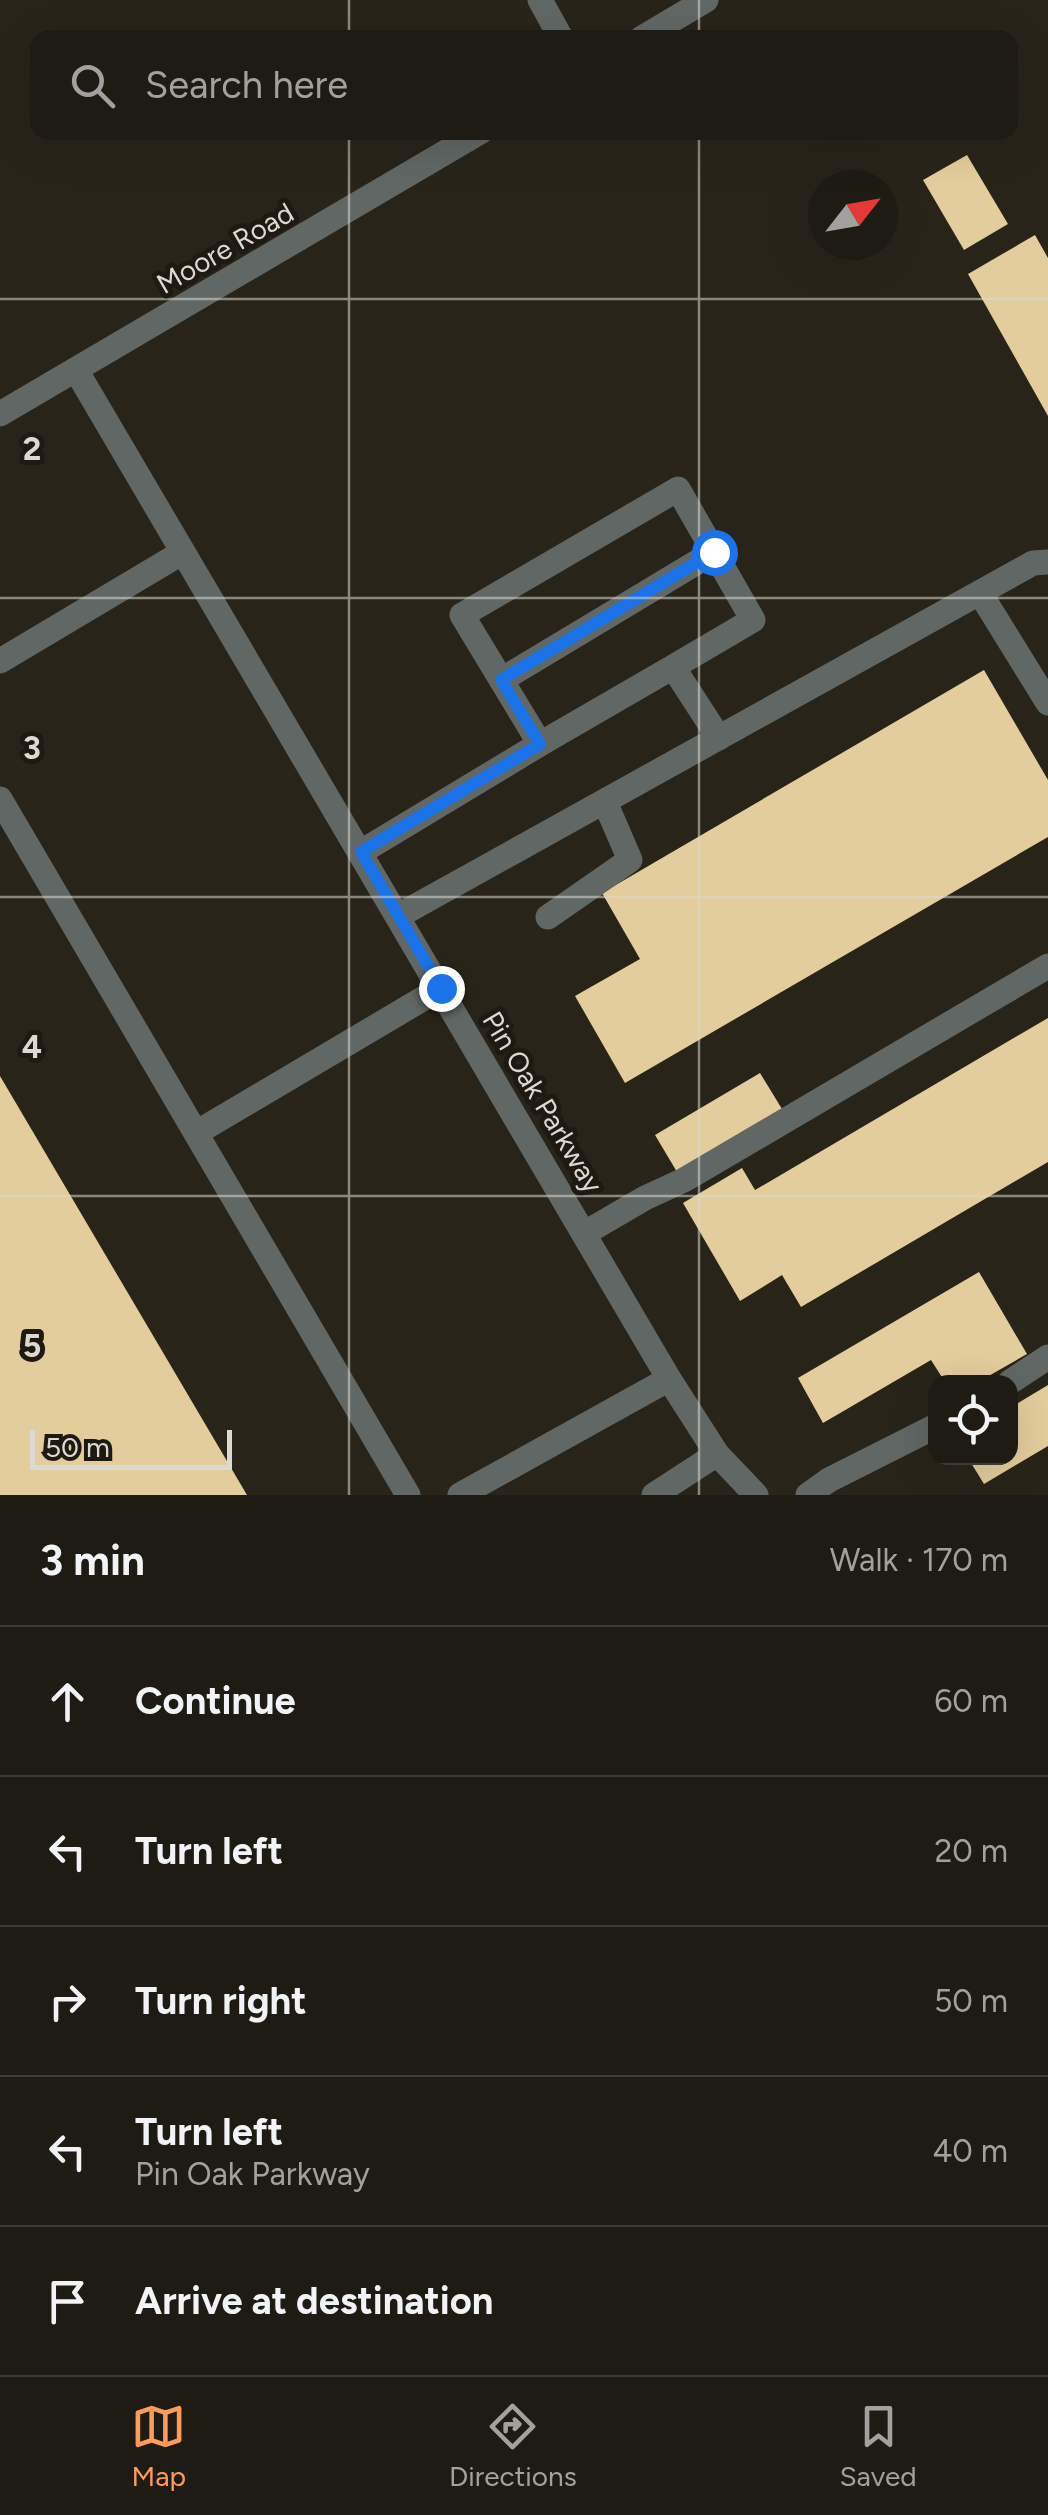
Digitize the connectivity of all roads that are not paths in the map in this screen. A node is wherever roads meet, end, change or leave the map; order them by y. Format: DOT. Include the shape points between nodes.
graph roads {
  1 [pos="540,0"];
  2 [pos="706,0"];
  3 [pos="676,7"];
  4 [pos="557,30"];
  5 [pos="651,30"];
  6 [pos="466,140"];
  7 [pos="76,370"];
  8 [pos="0,414"];
  9 [pos="183,552"];
  10 [pos="714,552"];
  11 [pos="1048,562"];
  12 [pos="980,593"];
  13 [pos="0,661"];
  14 [pos="673,667"];
  15 [pos="501,680"];
  16 [pos="1048,703"];
  17 [pos="719,738"];
  18 [pos="540,744"];
  19 [pos="0,799"];
  20 [pos="606,802"];
  21 [pos="361,852"];
  22 [pos="398,916"];
  23 [pos="548,917"];
  24 [pos="1048,966"];
  25 [pos="441,988"];
  26 [pos="196,1133"];
  27 [pos="586,1233"];
  28 [pos="1048,1357"];
  29 [pos="1018,1377"];
  30 [pos="670,1378"];
  31 [pos="928,1430"];
  32 [pos="717,1454"];
  33 [pos="408,1495"];
  34 [pos="460,1495"];
  35 [pos="654,1495"];
  36 [pos="756,1495"];
  37 [pos="808,1495"];
  1 -- 4 [label="street"];
  2 -- 3 [label="street"];
  3 -- 5 [label="street"];
  6 -- 7 [label="street, Moore Road"];
  7 -- 8 [label="street, Moore Road"];
  7 -- 9 [label="street, Pin Oak Parkway"];
  9 -- 13 [label="street"];
  9 -- 21 [label="street, Pin Oak Parkway"];
  10 -- 14 [label="street" via="753,620"];
  10 -- 15 [label="street"];
  10 -- 15 [label="street" via="678,490 462,615"];
  11 -- 12 [label="street"];
  12 -- 16 [label="street"];
  12 -- 17 [label="street"];
  14 -- 17 [label="street"];
  14 -- 18 [label="street"];
  15 -- 18 [label="street"];
  17 -- 20 [label="street"];
  18 -- 21 [label="street"];
  19 -- 26 [label="street"];
  20 -- 22 [label="street"];
  20 -- 23 [label="street" via="630,860"];
  21 -- 22 [label="street, Pin Oak Parkway"];
  22 -- 25 [label="street, Pin Oak Parkway"];
  24 -- 27 [label="street"];
  25 -- 26 [label="street"];
  25 -- 27 [label="street, Pin Oak Parkway"];
  26 -- 33 [label="street"];
  27 -- 30 [label="street, Pin Oak Parkway"];
  28 -- 29 [label="street"];
  30 -- 32 [label="street, Pin Oak Parkway"];
  30 -- 34 [label="street"];
  31 -- 37 [label="street"];
  32 -- 35 [label="street"];
  32 -- 36 [label="street, Pin Oak Parkway"];
}
